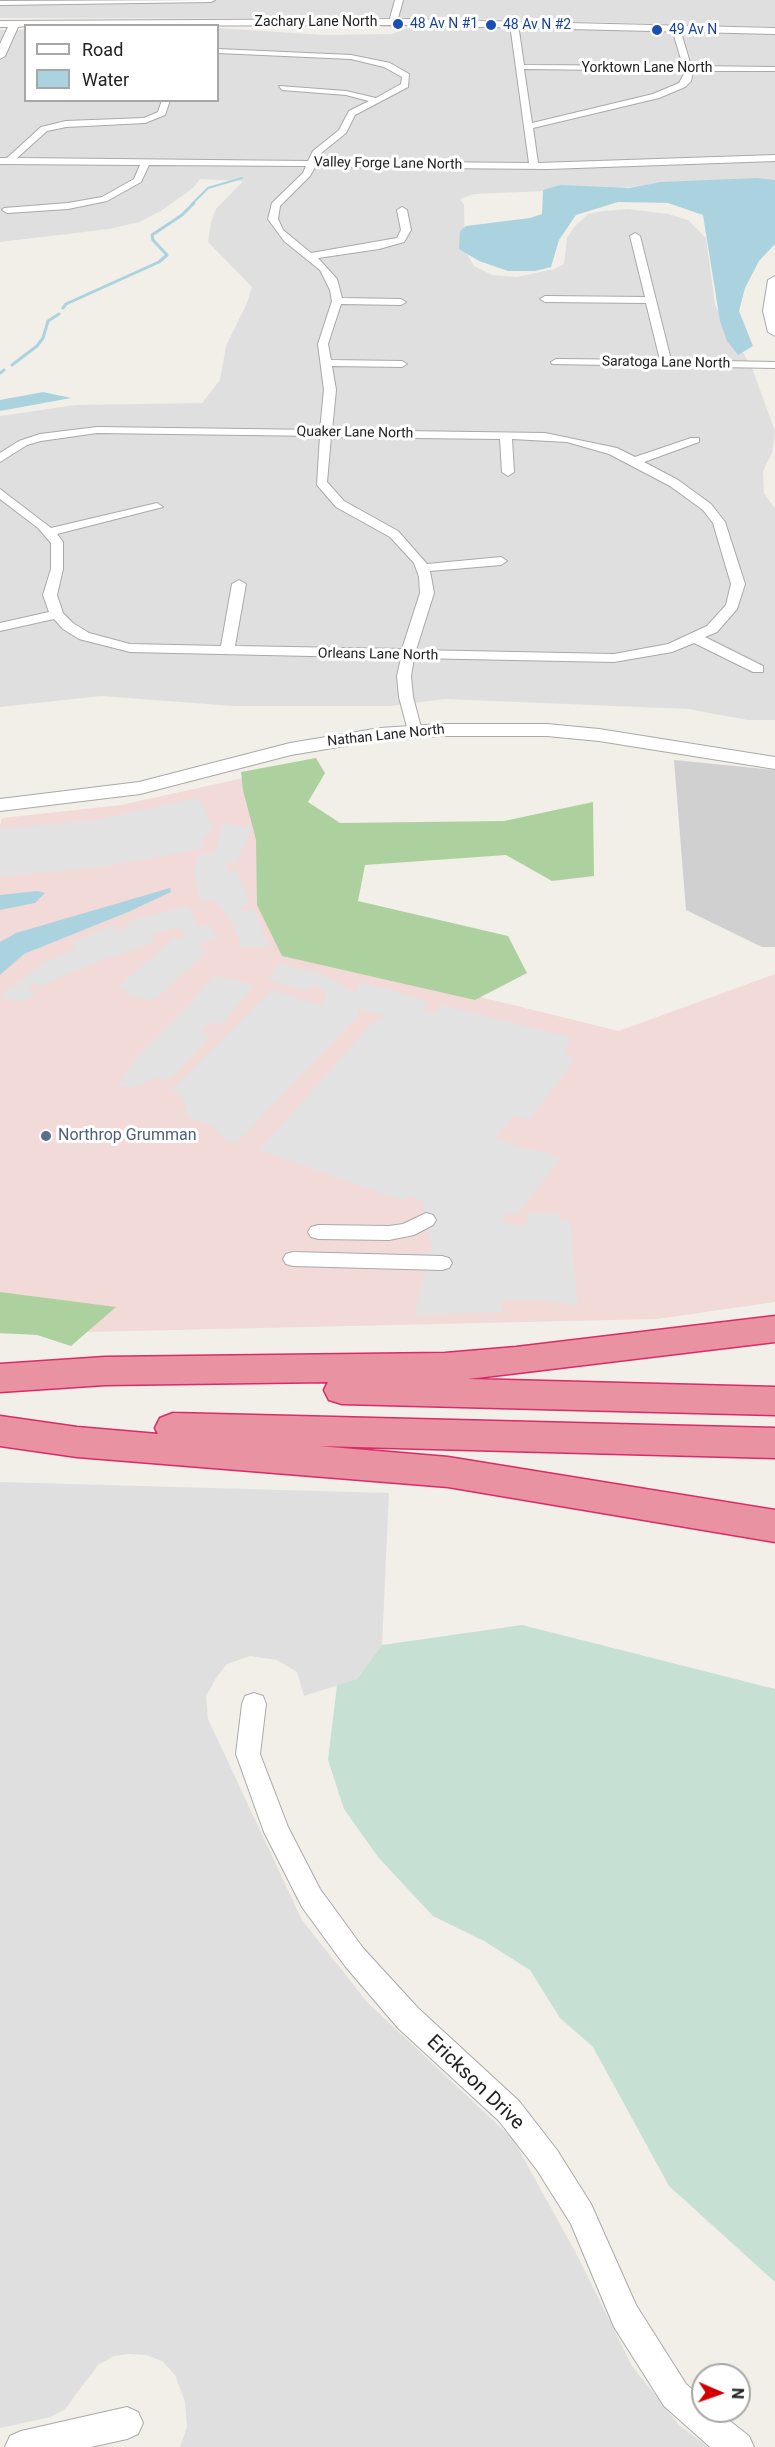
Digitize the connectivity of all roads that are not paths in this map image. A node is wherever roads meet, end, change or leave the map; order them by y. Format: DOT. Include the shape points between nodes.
graph roads {
  1 [pos="99,0"];
  2 [pos="211,0"];
  3 [pos="399,0"];
  4 [pos="0,3"];
  5 [pos="393,22"];
  6 [pos="0,24"];
  7 [pos="14,24"];
  8 [pos="514,24"];
  9 [pos="675,29"];
  10 [pos="775,31"];
  11 [pos="219,51"];
  12 [pos="0,54"];
  13 [pos="520,67"];
  14 [pos="688,68"];
  15 [pos="775,69"];
  16 [pos="282,88"];
  17 [pos="375,100"];
  18 [pos="165,102"];
  19 [pos="528,127"];
  20 [pos="775,158"];
  21 [pos="5,161"];
  22 [pos="146,162"];
  23 [pos="312,162"];
  24 [pos="534,166"];
  25 [pos="7,210"];
  26 [pos="402,210"];
  27 [pos="635,236"];
  28 [pos="312,256"];
  29 [pos="775,280"];
  30 [pos="545,299"];
  31 [pos="650,300"];
  32 [pos="337,301"];
  33 [pos="401,302"];
  34 [pos="775,332"];
  35 [pos="324,363"];
  36 [pos="556,363"];
  37 [pos="666,363"];
  38 [pos="402,364"];
  39 [pos="775,364"];
  40 [pos="325,433"];
  41 [pos="506,435"];
  42 [pos="695,440"];
  43 [pos="5,454"];
  44 [pos="634,461"];
  45 [pos="508,472"];
  46 [pos="0,493"];
  47 [pos="158,507"];
  48 [pos="49,532"];
  49 [pos="501,561"];
  50 [pos="424,568"];
  51 [pos="239,584"];
  52 [pos="57,614"];
  53 [pos="0,627"];
  54 [pos="696,638"];
  55 [pos="227,651"];
  56 [pos="408,656"];
  57 [pos="758,669"];
  58 [pos="415,731"];
  59 [pos="775,763"];
  60 [pos="0,804"];
  61 [pos="426,1220"];
  62 [pos="318,1232"];
  63 [pos="293,1259"];
  64 [pos="442,1263"];
  65 [pos="775,1329"];
  66 [pos="0,1380"];
  67 [pos="775,1401"];
  68 [pos="0,1424"];
  69 [pos="0,1431"];
  70 [pos="775,1443"];
  71 [pos="775,1526"];
  72 [pos="254,1704"];
  73 [pos="127,2423"];
  74 [pos="21,2447"];
  75 [pos="738,2447"];
  1 -- 2 [label="street"];
  1 -- 4 [label="street"];
  3 -- 5 [label="street"];
  5 -- 7 [label="street, Zachary Lane North"];
  5 -- 8 [label="street, Zachary Lane North"];
  6 -- 7 [label="street, Zachary Lane North"];
  7 -- 12 [label="street"];
  8 -- 9 [label="street, Zachary Lane North"];
  8 -- 13 [label="street"];
  9 -- 10 [label="street, Zachary Lane North"];
  9 -- 14 [label="street"];
  11 -- 17 [label="street" via="313,54 376,62 396,68 406,76 400,89"];
  13 -- 14 [label="street, Yorktown Lane North"];
  13 -- 19 [label="street"];
  14 -- 15 [label="street, Yorktown Lane North"];
  14 -- 19 [label="street" via="687,81 667,93"];
  16 -- 17 [label="street"];
  17 -- 23 [label="street" via="352,113 343,130 316,153"];
  18 -- 21 [label="street" via="162,113 135,122 53,126 38,132"];
  19 -- 24 [label="street"];
  20 -- 24 [label="street, Valley Forge Lane North"];
  21 -- 22 [label="street, Valley Forge Lane North"];
  22 -- 23 [label="street, Valley Forge Lane North"];
  22 -- 25 [label="street" via="138,180 104,199"];
  23 -- 24 [label="street, Valley Forge Lane North"];
  23 -- 28 [label="street" via="300,181 275,205 273,219 287,239"];
  26 -- 28 [label="street" via="406,230 401,240"];
  27 -- 31 [label="street"];
  28 -- 32 [label="street" via="332,279"];
  29 -- 34 [label="street" via="770,311"];
  30 -- 31 [label="street"];
  31 -- 37 [label="street"];
  32 -- 33 [label="street"];
  32 -- 35 [label="street" via="325,330"];
  35 -- 38 [label="street"];
  35 -- 40 [label="street" via="330,390"];
  36 -- 37 [label="street, Saratoga Lane North"];
  37 -- 39 [label="street, Saratoga Lane North"];
  40 -- 41 [label="street, Quaker Lane North"];
  40 -- 43 [label="street, Quaker Lane North" via="97,430 40,438"];
  40 -- 50 [label="street" via="321,470 324,488 340,504 394,534"];
  41 -- 44 [label="street, Quaker Lane North" via="568,439"];
  41 -- 45 [label="street"];
  42 -- 44 [label="street"];
  44 -- 54 [label="street, Orleans Lane North" via="707,507 726,538 738,584 732,606 712,629"];
  46 -- 48 [label="street"];
  47 -- 48 [label="street"];
  48 -- 52 [label="street" via="57,542 59,555 50,595"];
  49 -- 50 [label="street"];
  50 -- 56 [label="street" via="427,593"];
  51 -- 55 [label="street"];
  52 -- 53 [label="street"];
  52 -- 55 [label="street, Orleans Lane North" via="84,636 105,643 130,648"];
  54 -- 56 [label="street, Orleans Lane North" via="653,652 614,658"];
  54 -- 57 [label="street"];
  55 -- 56 [label="street, Orleans Lane North"];
  56 -- 58 [label="street" via="404,676"];
  58 -- 59 [label="street, Nathan Lane North" via="547,730"];
  58 -- 60 [label="street, Nathan Lane North" via="290,749 140,788"];
  61 -- 62 [label="street" via="407,1230 389,1233"];
  63 -- 64 [label="street"];
  65 -- 66 [label="highway" via="445,1367 105,1371"];
  66 -- 67 [label="highway"];
  68 -- 70 [label="highway"];
  69 -- 71 [label="highway" via="77,1442 448,1472"];
  72 -- 75 [label="street, Erickson Drive" via="249,1754 278,1832 311,1898 354,1957 408,2018 509,2111 547,2160 581,2214 625,2316 663,2378 675,2395"];
  73 -- 74 [label="street"];
}
